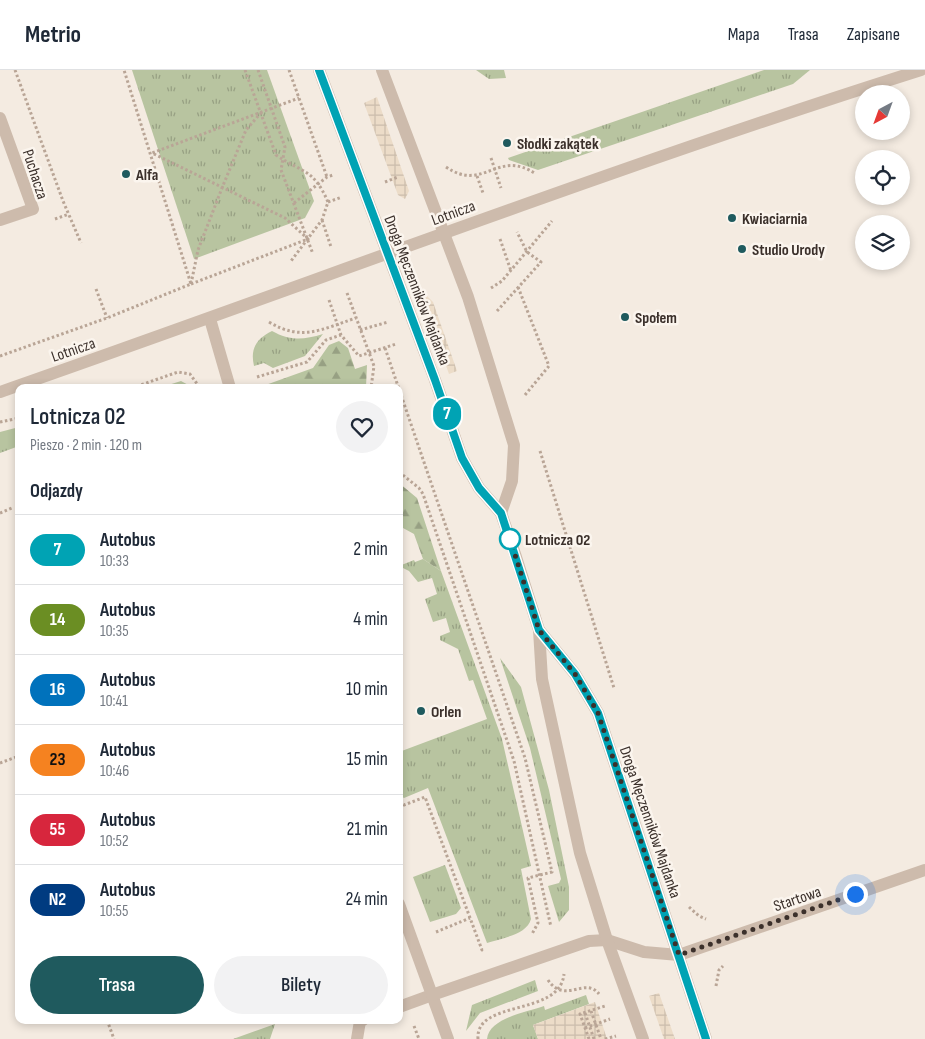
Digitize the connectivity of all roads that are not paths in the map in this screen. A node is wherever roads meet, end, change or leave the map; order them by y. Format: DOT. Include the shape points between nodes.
graph roads {
  1 [pos="319,70"];
  2 [pos="382,70"];
  3 [pos="922,70"];
  4 [pos="925,75"];
  5 [pos="0,118"];
  6 [pos="0,220"];
  7 [pos="444,232"];
  8 [pos="387,254"];
  9 [pos="210,319"];
  10 [pos="23,384"];
  11 [pos="229,384"];
  12 [pos="15,387"];
  13 [pos="0,392"];
  14 [pos="501,513"];
  15 [pos="539,630"];
  16 [pos="925,870"];
  17 [pos="403,915"];
  18 [pos="607,940"];
  19 [pos="679,955"];
  20 [pos="432,995"];
  21 [pos="403,1006"];
  22 [pos="360,1024"];
  23 [pos="357,1039"];
  24 [pos="448,1039"];
  25 [pos="643,1039"];
  26 [pos="706,1039"];
  1 -- 8 [label="street, Droga Męczenników Majdanka"];
  2 -- 7 [label="street"];
  3 -- 4 [label="street"];
  3 -- 7 [label="street, Lotnicza"];
  5 -- 6 [label="street, Puchacza" via="33,209"];
  7 -- 8 [label="street, Lotnicza"];
  7 -- 14 [label="street" via="468,297 514,446 512,481"];
  8 -- 9 [label="street, Lotnicza"];
  8 -- 14 [label="street, Droga Męczenników Majdanka" via="462,458 479,488"];
  9 -- 10 [label="street, Lotnicza"];
  9 -- 11 [label="street"];
  12 -- 13 [label="street, Lotnicza"];
  14 -- 15 [label="street, Droga Męczenników Majdanka"];
  15 -- 18 [label="street, Droga Męczenników Majdanka" via="542,679 552,728 580,854"];
  15 -- 19 [label="street, Droga Męczenników Majdanka" via="575,674 598,713"];
  16 -- 19 [label="street, Startowa"];
  17 -- 20 [label="street"];
  18 -- 19 [label="street" via="644,952"];
  18 -- 20 [label="street" via="589,940"];
  18 -- 25 [label="street, Droga Męczenników Majdanka"];
  19 -- 26 [label="street, Droga Męczenników Majdanka"];
  20 -- 21 [label="street"];
  20 -- 24 [label="street"];
  22 -- 23 [label="street"];
}
